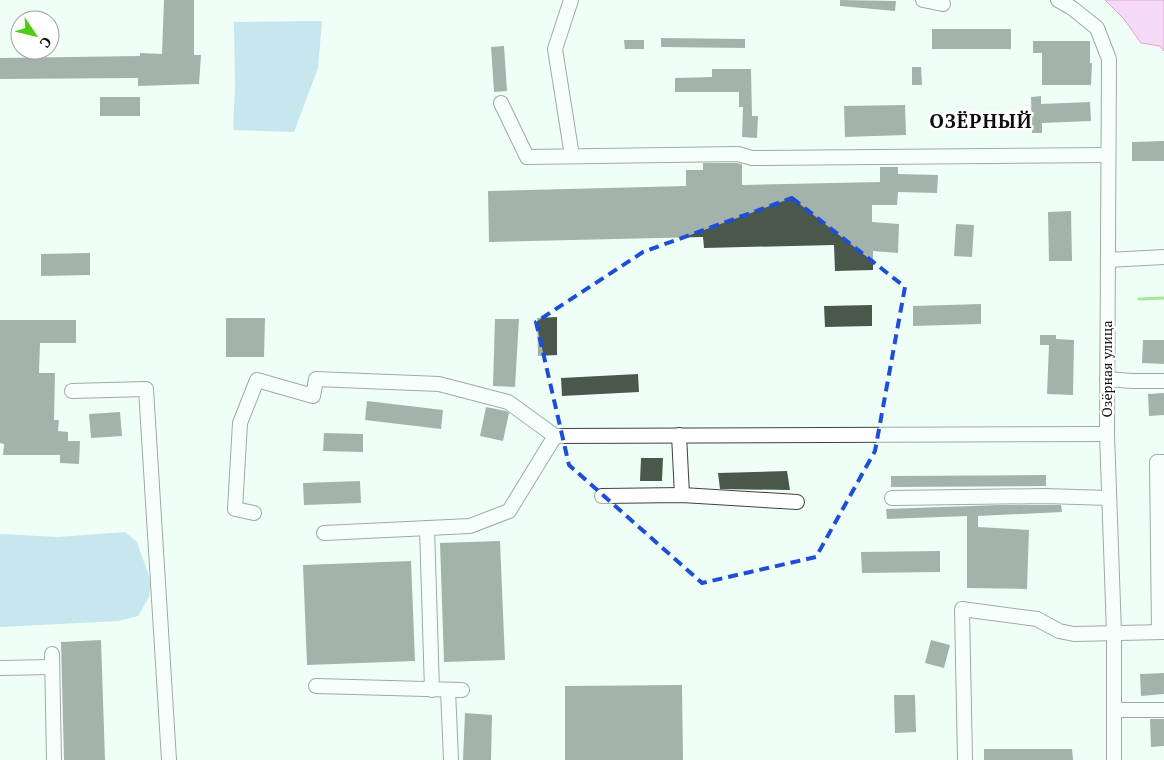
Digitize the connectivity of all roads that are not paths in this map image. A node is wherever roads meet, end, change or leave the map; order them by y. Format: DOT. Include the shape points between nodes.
graph roads {
  1 [pos="571,0"];
  2 [pos="923,0"];
  3 [pos="1058,0"];
  4 [pos="943,4"];
  5 [pos="501,102"];
  6 [pos="1108,155"];
  7 [pos="572,156"];
  8 [pos="1164,256"];
  9 [pos="1108,260"];
  10 [pos="1107,378"];
  11 [pos="1164,380"];
  12 [pos="72,391"];
  13 [pos="1107,434"];
  14 [pos="679,435"];
  15 [pos="555,436"];
  16 [pos="1164,462"];
  17 [pos="682,495"];
  18 [pos="602,496"];
  19 [pos="892,498"];
  20 [pos="1109,498"];
  21 [pos="797,502"];
  22 [pos="254,513"];
  23 [pos="427,528"];
  24 [pos="324,533"];
  25 [pos="1161,604"];
  26 [pos="1162,632"];
  27 [pos="1114,633"];
  28 [pos="0,668"];
  29 [pos="316,686"];
  30 [pos="432,690"];
  31 [pos="1114,710"];
  32 [pos="1164,710"];
  33 [pos="54,760"];
  34 [pos="169,760"];
  35 [pos="451,760"];
  36 [pos="965,760"];
  37 [pos="1114,760"];
  1 -- 7 [label="street" via="555,49"];
  2 -- 4 [label="street"];
  3 -- 6 [label="street, Озёрная улица" via="1097,28 1109,60"];
  5 -- 7 [label="street" via="527,157"];
  6 -- 7 [label="street"];
  6 -- 9 [label="street, Озёрная улица"];
  8 -- 9 [label="street"];
  9 -- 10 [label="street, Озёрная улица"];
  10 -- 11 [label="street"];
  10 -- 13 [label="street, Озёрная улица"];
  12 -- 34 [label="street" via="146,389"];
  13 -- 14 [label="street"];
  13 -- 20 [label="street, Озёрная улица"];
  14 -- 15 [label="street"];
  14 -- 17 [label="street"];
  15 -- 22 [label="street" via="508,402 439,384 316,379 313,396 257,380 240,423 235,509"];
  15 -- 23 [label="street" via="509,511 470,526"];
  16 -- 25 [label="street" via="1157,462"];
  17 -- 18 [label="street"];
  17 -- 21 [label="street"];
  19 -- 20 [label="street"];
  20 -- 27 [label="street, Озёрная улица"];
  23 -- 24 [label="street"];
  23 -- 30 [label="street"];
  25 -- 26 [label="street"];
  26 -- 27 [label="street"];
  27 -- 31 [label="street, Озёрная улица"];
  27 -- 36 [label="street" via="1074,634 1059,631 1037,618 962,608"];
  28 -- 33 [label="street" via="52,661"];
  29 -- 30 [label="street"];
  30 -- 35 [label="street" via="455,690"];
  31 -- 32 [label="street"];
  31 -- 37 [label="street, Озёрная улица"];
}
